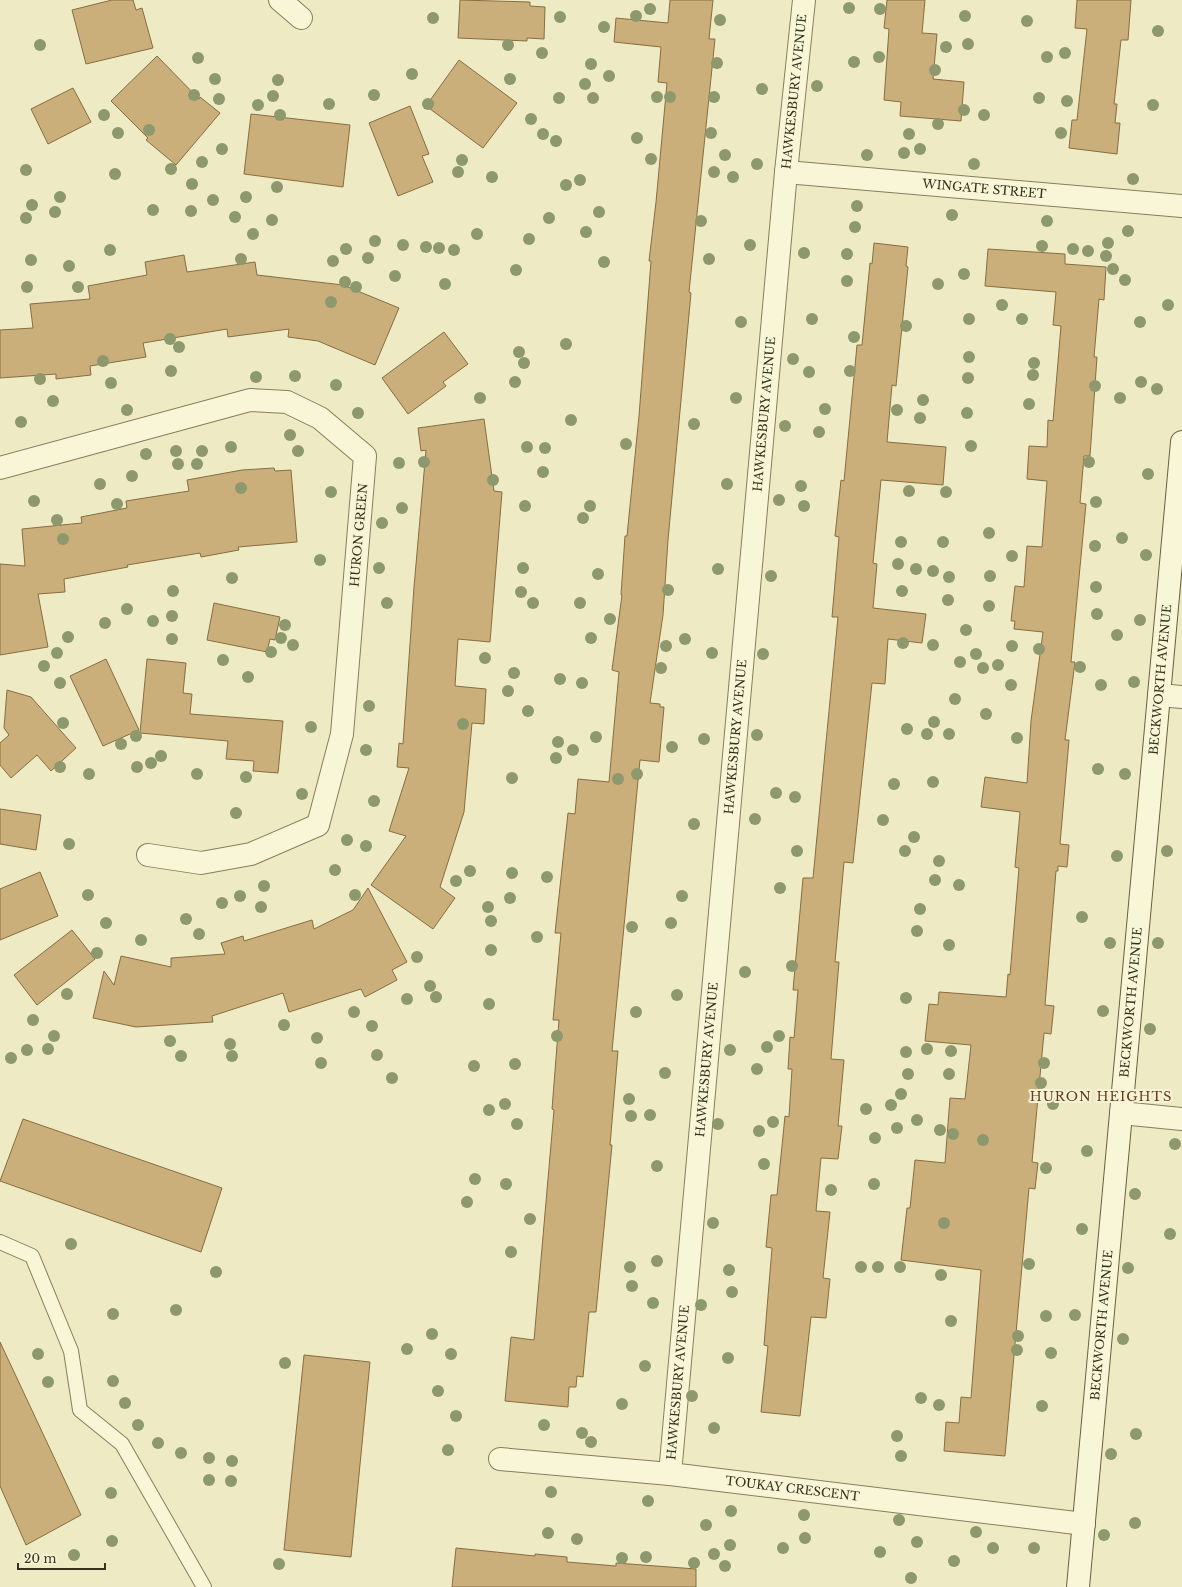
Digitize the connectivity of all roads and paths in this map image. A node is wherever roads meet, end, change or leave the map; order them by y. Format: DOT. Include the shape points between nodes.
graph roads {
  1 [pos="280,0"];
  2 [pos="804,0"];
  3 [pos="301,18"];
  4 [pos="786,172"];
  5 [pos="1182,206"];
  6 [pos="1182,442"];
  7 [pos="0,468"];
  8 [pos="1159,695"];
  9 [pos="1182,697"];
  10 [pos="148,854"];
  11 [pos="1121,1113"];
  12 [pos="1182,1119"];
  13 [pos="0,1242"];
  14 [pos="500,1458"];
  15 [pos="670,1474"];
  16 [pos="1084,1524"];
  17 [pos="204,1587"];
  18 [pos="1078,1587"];
  1 -- 3 [label="street"];
  2 -- 4 [label="street, HAWKESBURY AVENUE"];
  4 -- 5 [label="street, WINGATE STREET"];
  4 -- 15 [label="street, HAWKESBURY AVENUE"];
  6 -- 8 [label="street, BECKWORTH AVENUE"];
  7 -- 10 [label="street, HURON GREEN" via="250,400 287,402 320,418 365,456 342,734 318,825 251,854 201,863"];
  8 -- 9 [label="street"];
  8 -- 11 [label="street, BECKWORTH AVENUE"];
  11 -- 12 [label="street"];
  11 -- 16 [label="street, BECKWORTH AVENUE"];
  13 -- 17 [label="lane" via="32,1256 71,1351 80,1410 122,1444"];
  14 -- 15 [label="street, TOUKAY CRESCENT"];
  15 -- 16 [label="street, TOUKAY CRESCENT"];
  16 -- 18 [label="street, BECKWORTH AVENUE"];
}
